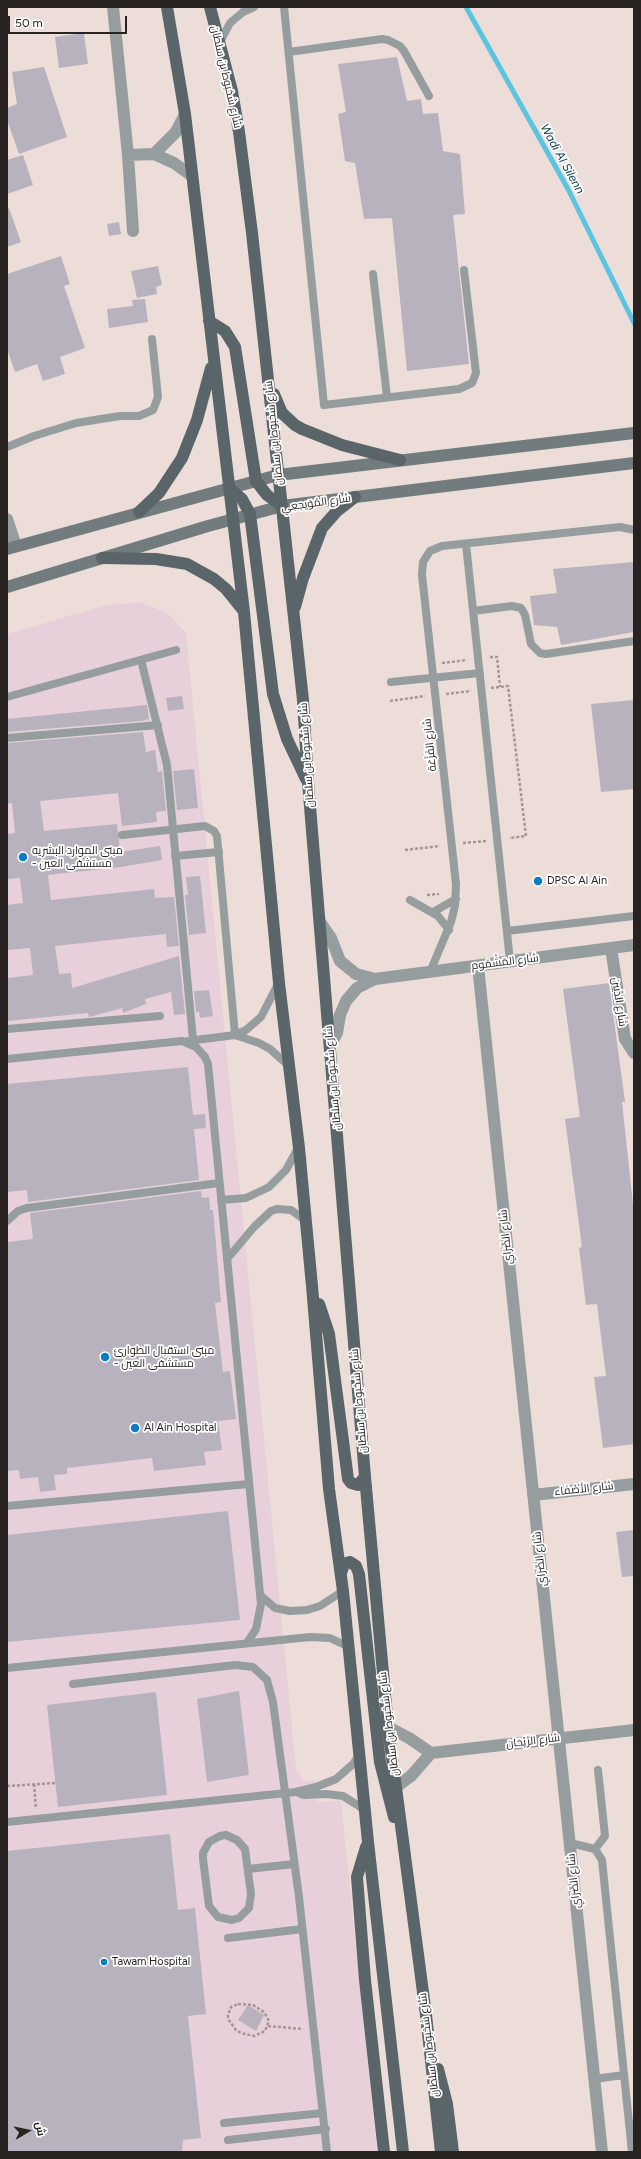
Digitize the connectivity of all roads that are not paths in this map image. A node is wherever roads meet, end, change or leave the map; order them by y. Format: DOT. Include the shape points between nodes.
graph roads {
  1 [pos="113,7"];
  2 [pos="210,7"];
  3 [pos="254,7"];
  4 [pos="284,7"];
  5 [pos="168,13"];
  6 [pos="219,45"];
  7 [pos="289,52"];
  8 [pos="429,96"];
  9 [pos="185,114"];
  10 [pos="154,154"];
  11 [pos="128,155"];
  12 [pos="192,176"];
  13 [pos="133,231"];
  14 [pos="464,270"];
  15 [pos="372,274"];
  16 [pos="209,321"];
  17 [pos="152,339"];
  18 [pos="212,350"];
  19 [pos="268,378"];
  20 [pos="388,397"];
  21 [pos="634,433"];
  22 [pos="7,447"];
  23 [pos="400,460"];
  24 [pos="634,463"];
  25 [pos="278,475"];
  26 [pos="256,481"];
  27 [pos="229,488"];
  28 [pos="355,497"];
  29 [pos="282,506"];
  30 [pos="139,512"];
  31 [pos="250,514"];
  32 [pos="233,519"];
  33 [pos="7,520"];
  34 [pos="634,530"];
  35 [pos="466,544"];
  36 [pos="11,547"];
  37 [pos="102,558"];
  38 [pos="7,587"];
  39 [pos="473,611"];
  40 [pos="244,612"];
  41 [pos="293,618"];
  42 [pos="634,641"];
  43 [pos="176,650"];
  44 [pos="141,660"];
  45 [pos="480,673"];
  46 [pos="434,678"];
  47 [pos="391,682"];
  48 [pos="7,697"];
  49 [pos="158,725"];
  50 [pos="7,738"];
  51 [pos="308,782"];
  52 [pos="173,829"];
  53 [pos="122,835"];
  54 [pos="219,852"];
  55 [pos="175,856"];
  56 [pos="456,895"];
  57 [pos="410,900"];
  58 [pos="434,912"];
  59 [pos="634,916"];
  60 [pos="320,922"];
  61 [pos="448,930"];
  62 [pos="507,931"];
  63 [pos="634,945"];
  64 [pos="611,948"];
  65 [pos="510,961"];
  66 [pos="478,966"];
  67 [pos="430,972"];
  68 [pos="375,979"];
  69 [pos="279,983"];
  70 [pos="160,1016"];
  71 [pos="7,1030"];
  72 [pos="235,1035"];
  73 [pos="193,1040"];
  74 [pos="182,1041"];
  75 [pos="330,1046"];
  76 [pos="634,1053"];
  77 [pos="7,1059"];
  78 [pos="289,1066"];
  79 [pos="299,1148"];
  80 [pos="219,1182"];
  81 [pos="221,1200"];
  82 [pos="7,1221"];
  83 [pos="306,1221"];
  84 [pos="227,1259"];
  85 [pos="312,1286"];
  86 [pos="365,1477"];
  87 [pos="249,1484"];
  88 [pos="634,1484"];
  89 [pos="533,1495"];
  90 [pos="7,1506"];
  91 [pos="341,1573"];
  92 [pos="343,1591"];
  93 [pos="260,1596"];
  94 [pos="247,1643"];
  95 [pos="349,1647"];
  96 [pos="7,1668"];
  97 [pos="73,1684"];
  98 [pos="388,1727"];
  99 [pos="634,1730"];
  100 [pos="559,1738"];
  101 [pos="431,1753"];
  102 [pos="360,1754"];
  103 [pos="598,1770"];
  104 [pos="397,1786"];
  105 [pos="296,1792"];
  106 [pos="285,1793"];
  107 [pos="366,1812"];
  108 [pos="7,1822"];
  109 [pos="368,1842"];
  110 [pos="570,1843"];
  111 [pos="595,1849"];
  112 [pos="405,1861"];
  113 [pos="294,1864"];
  114 [pos="248,1869"];
  115 [pos="302,1929"];
  116 [pos="228,1938"];
  117 [pos="426,2015"];
  118 [pos="624,2075"];
  119 [pos="594,2079"];
  120 [pos="323,2113"];
  121 [pos="224,2123"];
  122 [pos="326,2130"];
  123 [pos="228,2140"];
  124 [pos="327,2152"];
  125 [pos="384,2152"];
  126 [pos="403,2152"];
  127 [pos="441,2152"];
  128 [pos="453,2152"];
  129 [pos="602,2152"];
  130 [pos="632,2152"];
  1 -- 11 [label="street"];
  2 -- 6 [label="main road, شارع شخبوط بن سلطان"];
  3 -- 6 [label="lane" via="230,23"];
  4 -- 7 [label="lane"];
  5 -- 9 [label="main road"];
  6 -- 19 [label="main road, شارع شخبوط بن سلطان" via="232,92 239,132"];
  7 -- 8 [label="lane" via="388,40 404,51"];
  7 -- 20 [label="lane" via="324,405"];
  9 -- 10 [label="street" via="170,140"];
  9 -- 12 [label="main road"];
  10 -- 11 [label="street"];
  10 -- 12 [label="street" via="174,163"];
  11 -- 13 [label="street"];
  12 -- 16 [label="main road"];
  14 -- 20 [label="lane" via="476,373 472,383 459,389"];
  15 -- 20 [label="lane"];
  16 -- 18 [label="main road"];
  16 -- 26 [label="main road" via="225,331 235,347"];
  17 -- 22 [label="lane" via="158,397 153,410 139,416 120,416 76,423"];
  18 -- 27 [label="main road"];
  18 -- 30 [label="main road" via="204,399 182,458 159,494"];
  19 -- 23 [label="main road" via="282,413 295,425 342,445"];
  19 -- 25 [label="main road, شارع شخبوط بن سلطان"];
  21 -- 23 [label="street"];
  23 -- 25 [label="street"];
  24 -- 28 [label="street, شارع المُوَيجعِي"];
  25 -- 26 [label="street"];
  25 -- 29 [label="main road, شارع شخبوط بن سلطان"];
  26 -- 27 [label="street"];
  26 -- 29 [label="main road" via="267,495"];
  27 -- 30 [label="street"];
  27 -- 31 [label="main road" via="242,499"];
  27 -- 32 [label="main road"];
  28 -- 29 [label="street, شارع المُوَيجعِي"];
  28 -- 41 [label="main road" via="336,511 322,528 303,578"];
  29 -- 31 [label="street, شارع المُوَيجعِي"];
  29 -- 41 [label="main road, شارع شخبوط بن سلطان"];
  30 -- 36 [label="street"];
  31 -- 32 [label="street, شارع المُوَيجعِي"];
  31 -- 51 [label="main road" via="267,658 274,694 287,739"];
  32 -- 37 [label="street, شارع المُوَيجعِي"];
  32 -- 40 [label="main road"];
  33 -- 36 [label="street"];
  34 -- 35 [label="lane, شارع الفَزْعَة" via="620,527"];
  35 -- 39 [label="lane"];
  35 -- 46 [label="lane, شارع الفَزْعَة" via="436,548 423,562 422,575"];
  37 -- 38 [label="street, شارع المُوَيجعِي"];
  37 -- 40 [label="main road" via="156,559 187,564 226,589"];
  39 -- 42 [label="lane" via="512,606 521,608 531,644 540,653"];
  39 -- 45 [label="lane"];
  40 -- 69 [label="main road"];
  41 -- 51 [label="main road, شارع شخبوط بن سلطان" via="303,700"];
  43 -- 44 [label="lane"];
  44 -- 48 [label="lane"];
  44 -- 49 [label="lane"];
  45 -- 46 [label="lane"];
  45 -- 62 [label="lane"];
  46 -- 47 [label="lane"];
  46 -- 56 [label="lane, شارع الفَزْعَة"];
  49 -- 50 [label="lane"];
  49 -- 52 [label="lane" via="167,765"];
  51 -- 60 [label="main road, شارع شخبوط بن سلطان"];
  52 -- 53 [label="lane"];
  52 -- 54 [label="lane" via="205,826 210,828 217,836"];
  52 -- 55 [label="lane"];
  54 -- 55 [label="lane"];
  54 -- 72 [label="lane"];
  55 -- 73 [label="lane"];
  56 -- 58 [label="lane"];
  56 -- 61 [label="lane, شارع الفَزْعَة"];
  57 -- 58 [label="lane"];
  58 -- 61 [label="lane"];
  59 -- 62 [label="lane"];
  60 -- 68 [label="street, شارع المَشْمُوم" via="331,938 340,961 356,974"];
  60 -- 75 [label="main road, شارع شخبوط بن سلطان"];
  61 -- 67 [label="lane, شارع الفَزْعَة"];
  62 -- 65 [label="lane"];
  63 -- 64 [label="street, شارع المَشْمُوم"];
  64 -- 65 [label="street, شارع المَشْمُوم"];
  64 -- 76 [label="street, شارع الدِّيين" via="625,1039"];
  65 -- 66 [label="street, شارع المَشْمُوم"];
  66 -- 67 [label="street, شارع المَشْمُوم"];
  66 -- 89 [label="street, شارع الصِّرَاي"];
  67 -- 68 [label="street, شارع المَشْمُوم"];
  68 -- 75 [label="street, شارع المَشْمُوم" via="358,988 346,1001"];
  69 -- 72 [label="lane" via="261,1017"];
  69 -- 78 [label="main road"];
  70 -- 71 [label="lane"];
  72 -- 73 [label="lane"];
  72 -- 78 [label="lane" via="270,1049"];
  73 -- 74 [label="lane"];
  74 -- 77 [label="lane"];
  74 -- 80 [label="lane" via="196,1047 208,1064"];
  75 -- 86 [label="main road, شارع شخبوط بن سلطان"];
  78 -- 79 [label="main road"];
  79 -- 81 [label="lane" via="286,1170 269,1188 246,1198"];
  79 -- 83 [label="main road"];
  80 -- 81 [label="lane"];
  80 -- 82 [label="lane" via="27,1208 18,1211"];
  81 -- 84 [label="lane"];
  83 -- 84 [label="lane" via="291,1210 271,1211"];
  83 -- 85 [label="main road"];
  84 -- 87 [label="lane"];
  85 -- 86 [label="main road" via="329,1334 348,1479 358,1485"];
  85 -- 91 [label="main road" via="329,1489"];
  86 -- 98 [label="main road, شارع شخبوط بن سلطان"];
  87 -- 90 [label="lane"];
  87 -- 93 [label="lane"];
  88 -- 89 [label="street, شارع الأَصْفَاء"];
  89 -- 100 [label="street, شارع الصِّرَاي"];
  91 -- 92 [label="main road"];
  91 -- 112 [label="main road" via="344,1564 350,1562 356,1566 359,1574 380,1762"];
  92 -- 93 [label="lane" via="320,1606 307,1610 290,1611 275,1608"];
  92 -- 95 [label="main road"];
  93 -- 94 [label="lane" via="259,1621"];
  94 -- 95 [label="lane" via="320,1636"];
  94 -- 96 [label="lane"];
  95 -- 102 [label="main road"];
  97 -- 106 [label="lane" via="235,1665 253,1667 264,1676 271,1688"];
  98 -- 101 [label="street"];
  98 -- 104 [label="main road, شارع شخبوط بن سلطان"];
  99 -- 100 [label="street, شارع الرَّيْحَان"];
  100 -- 101 [label="street, شارع الرَّيْحَان"];
  100 -- 110 [label="street, شارع الصِّرَاي"];
  101 -- 104 [label="street" via="411,1776"];
  102 -- 105 [label="lane" via="336,1779"];
  102 -- 107 [label="main road"];
  103 -- 111 [label="lane" via="605,1836"];
  104 -- 112 [label="main road, شارع شخبوط بن سلطان"];
  105 -- 106 [label="lane"];
  105 -- 107 [label="lane" via="343,1796"];
  106 -- 108 [label="lane"];
  106 -- 113 [label="lane"];
  107 -- 109 [label="main road"];
  109 -- 125 [label="main road" via="357,1877 365,1980"];
  109 -- 126 [label="main road"];
  110 -- 111 [label="lane"];
  110 -- 119 [label="street, شارع الصِّرَاي"];
  111 -- 118 [label="lane" via="602,1860"];
  112 -- 117 [label="main road, شارع شخبوط بن سلطان"];
  113 -- 114 [label="lane"];
  113 -- 115 [label="lane"];
  114 -- 114 [label="lane" via="245,1849 232,1836 220,1836 205,1847 203,1859 207,1899 212,1912 218,1917 239,1918 249,1908 251,1901"];
  115 -- 116 [label="lane"];
  115 -- 120 [label="lane"];
  117 -- 127 [label="main road, شارع شخبوط بن سلطان"];
  117 -- 128 [label="main road" via="446,2104"];
  118 -- 119 [label="lane"];
  118 -- 130 [label="lane"];
  119 -- 129 [label="street, شارع الصِّرَاي"];
  120 -- 121 [label="lane"];
  120 -- 122 [label="lane"];
  122 -- 123 [label="lane"];
  122 -- 124 [label="lane"];
}
